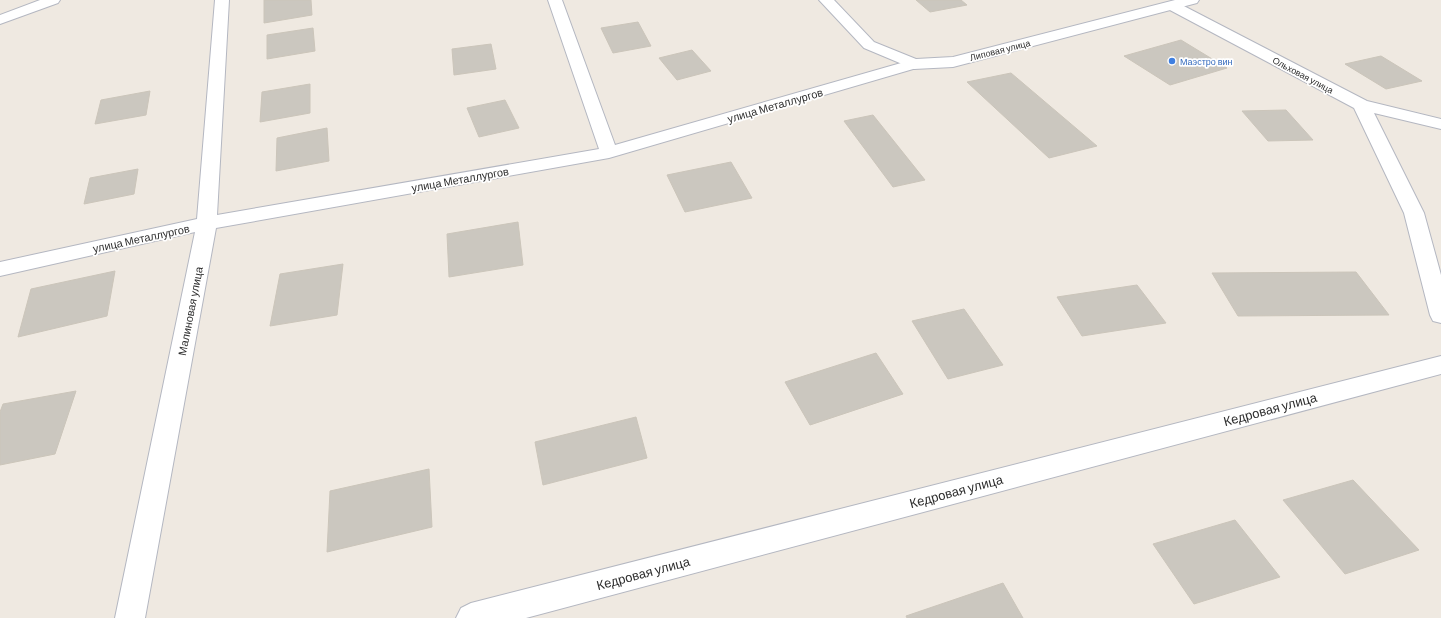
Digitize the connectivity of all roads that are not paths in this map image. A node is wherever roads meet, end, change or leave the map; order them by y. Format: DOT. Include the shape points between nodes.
graph roads {
  1 [pos="53,0"];
  2 [pos="222,0"];
  3 [pos="555,0"];
  4 [pos="826,0"];
  5 [pos="1192,0"];
  6 [pos="1173,6"];
  7 [pos="0,20"];
  8 [pos="914,64"];
  9 [pos="1361,105"];
  10 [pos="1441,124"];
  11 [pos="609,153"];
  12 [pos="207,223"];
  13 [pos="0,269"];
  14 [pos="1441,315"];
  15 [pos="1441,365"];
  16 [pos="130,618"];
  17 [pos="472,618"];
  1 -- 7 [label="street"];
  2 -- 12 [label="street, Малиновая улица"];
  3 -- 11 [label="street"];
  4 -- 8 [label="street, Липовая улица" via="869,44"];
  5 -- 6 [label="street, Липовая улица"];
  6 -- 8 [label="street, Липовая улица" via="953,62"];
  6 -- 9 [label="street, Ольховая улица"];
  8 -- 11 [label="street, улица Металлургов"];
  9 -- 10 [label="street, Ольховая улица"];
  9 -- 14 [label="street" via="1414,214"];
  11 -- 12 [label="street, улица Металлургов"];
  12 -- 13 [label="street, улица Металлургов"];
  12 -- 16 [label="street, Малиновая улица"];
  15 -- 17 [label="street, Кедровая улица"];
}
